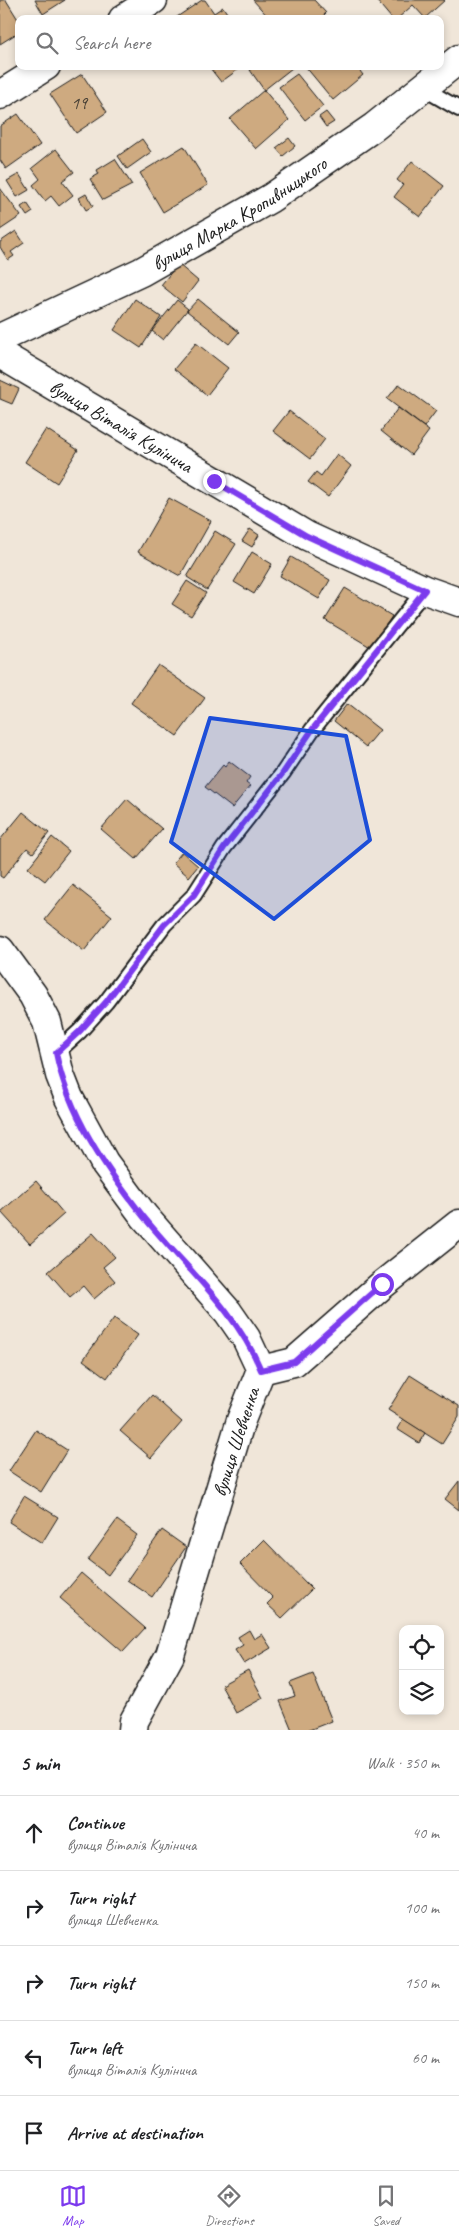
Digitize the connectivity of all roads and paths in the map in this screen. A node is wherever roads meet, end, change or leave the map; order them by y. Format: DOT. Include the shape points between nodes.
graph roads {
  1 [pos="153,0"];
  2 [pos="129,15"];
  3 [pos="459,59"];
  4 [pos="40,70"];
  5 [pos="423,88"];
  6 [pos="0,95"];
  7 [pos="459,109"];
  8 [pos="0,338"];
  9 [pos="0,354"];
  10 [pos="425,590"];
  11 [pos="459,602"];
  12 [pos="0,950"];
  13 [pos="56,1053"];
  14 [pos="459,1224"];
  15 [pos="261,1370"];
  16 [pos="129,1727"];
  1 -- 2 [label="street"];
  3 -- 5 [label="street, вулиця Марка Кропивницького"];
  4 -- 6 [label="street"];
  5 -- 7 [label="lane"];
  5 -- 8 [label="street, вулиця Марка Кропивницького" via="374,127 271,198 140,272"];
  9 -- 10 [label="street, вулиця Віталія Кулінича" via="307,536"];
  10 -- 11 [label="street, вулиця Віталія Кулінича"];
  10 -- 13 [label="lane" via="312,730 224,848 194,895 164,925 106,1002"];
  12 -- 13 [label="street, вулиця Шевченка" via="33,995 47,1022"];
  13 -- 15 [label="street, вулиця Шевченка" via="69,1098 104,1162 144,1216 228,1312 246,1338"];
  14 -- 15 [label="street" via="382,1284 294,1362"];
  15 -- 16 [label="street, вулиця Шевченка" via="241,1420 170,1655"];
}
